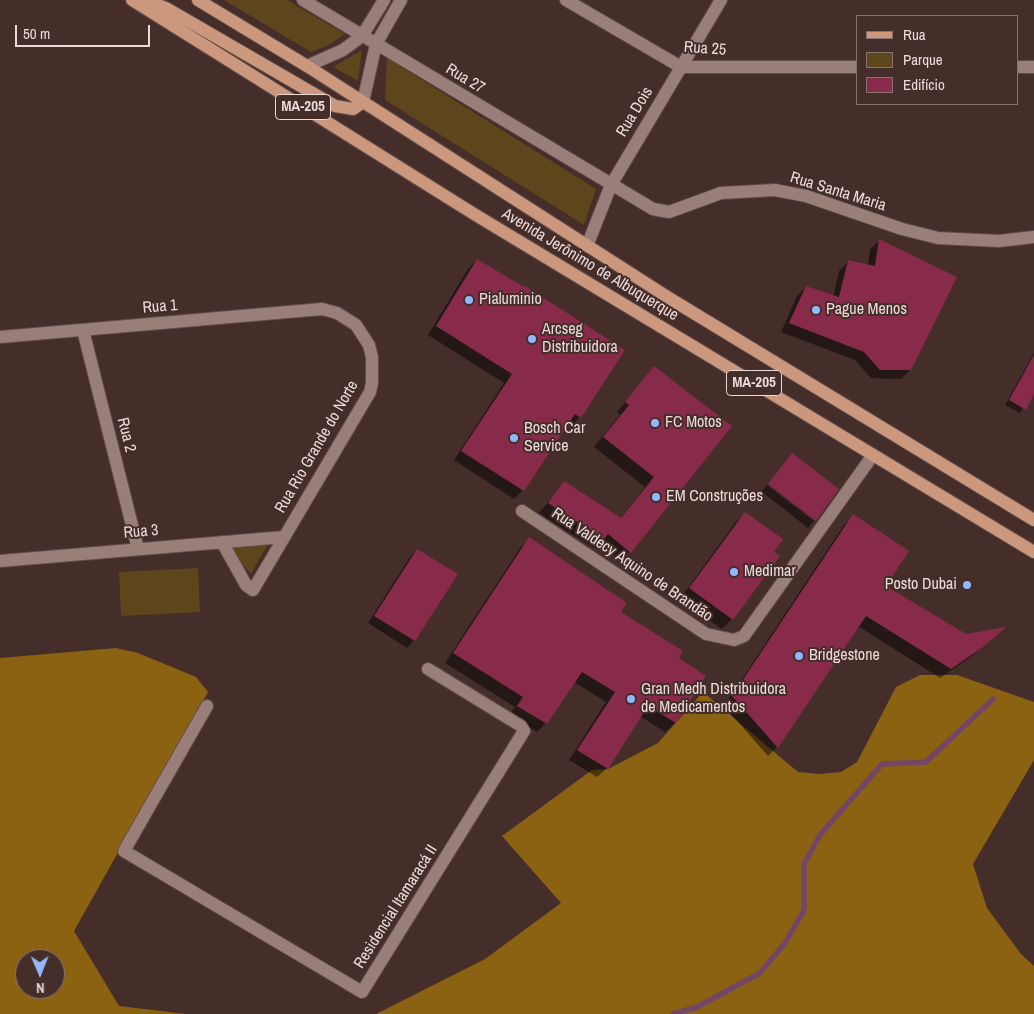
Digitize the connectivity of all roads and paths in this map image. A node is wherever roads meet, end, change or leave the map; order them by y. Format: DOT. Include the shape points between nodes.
graph roads {
  1 [pos="132,0"];
  2 [pos="144,0"];
  3 [pos="198,0"];
  4 [pos="303,0"];
  5 [pos="384,0"];
  6 [pos="401,0"];
  7 [pos="566,0"];
  8 [pos="721,0"];
  9 [pos="362,36"];
  10 [pos="376,44"];
  11 [pos="307,66"];
  12 [pos="681,66"];
  13 [pos="856,67"];
  14 [pos="1019,67"];
  15 [pos="1034,67"];
  16 [pos="362,102"];
  17 [pos="611,185"];
  18 [pos="1034,237"];
  19 [pos="587,246"];
  20 [pos="322,309"];
  21 [pos="83,330"];
  22 [pos="0,337"];
  23 [pos="873,455"];
  24 [pos="522,511"];
  25 [pos="1034,520"];
  26 [pos="284,537"];
  27 [pos="222,542"];
  28 [pos="138,549"];
  29 [pos="1034,552"];
  30 [pos="0,561"];
  31 [pos="428,669"];
  32 [pos="207,706"];
  1 -- 23 [label="main road, Avenida Jerônimo de Albuquerque / MA-205" via="474,214"];
  2 -- 16 [label="main road" via="166,8 335,106 353,109"];
  3 -- 11 [label="main road, Avenida Jerônimo de Albuquerque / MA-205"];
  4 -- 9 [label="street, Rua 27"];
  5 -- 9 [label="street"];
  6 -- 10 [label="street"];
  7 -- 12 [label="street, Rua 25"];
  8 -- 12 [label="street, Rua Dois"];
  9 -- 10 [label="street, Rua 27"];
  9 -- 11 [label="street" via="343,50"];
  10 -- 16 [label="street"];
  10 -- 17 [label="street, Rua 27"];
  11 -- 16 [label="main road, Avenida Jerônimo de Albuquerque / MA-205"];
  12 -- 13 [label="street, Rua 25"];
  12 -- 17 [label="street, Rua Dois"];
  14 -- 15 [label="street"];
  16 -- 19 [label="main road, Avenida Jerônimo de Albuquerque / MA-205"];
  17 -- 18 [label="street, Rua Santa Maria" via="652,209 662,211 678,210 721,193 775,190 806,196 902,230 938,238 999,240"];
  17 -- 19 [label="street, Rua Dois"];
  19 -- 25 [label="main road, Avenida Jerônimo de Albuquerque / MA-205"];
  20 -- 21 [label="street, Rua 1"];
  20 -- 26 [label="street, Rua Rio Grande do Norte" via="347,318 364,334 372,357 372,382 370,392"];
  21 -- 22 [label="street, Rua 1"];
  21 -- 28 [label="street, Rua 2"];
  23 -- 24 [label="street, Rua Valdecy Aquino de Brandão" via="744,636 734,640 706,634"];
  23 -- 29 [label="main road, Avenida Jerônimo de Albuquerque / MA-205"];
  26 -- 27 [label="street, Rua 3"];
  26 -- 27 [label="street, Rua Rio Grande do Norte" via="253,590 246,585"];
  27 -- 28 [label="street, Rua 3"];
  28 -- 30 [label="street, Rua 3"];
  31 -- 32 [label="street, Residencial Itamaracá II" via="524,731 362,992 124,851"];
}
